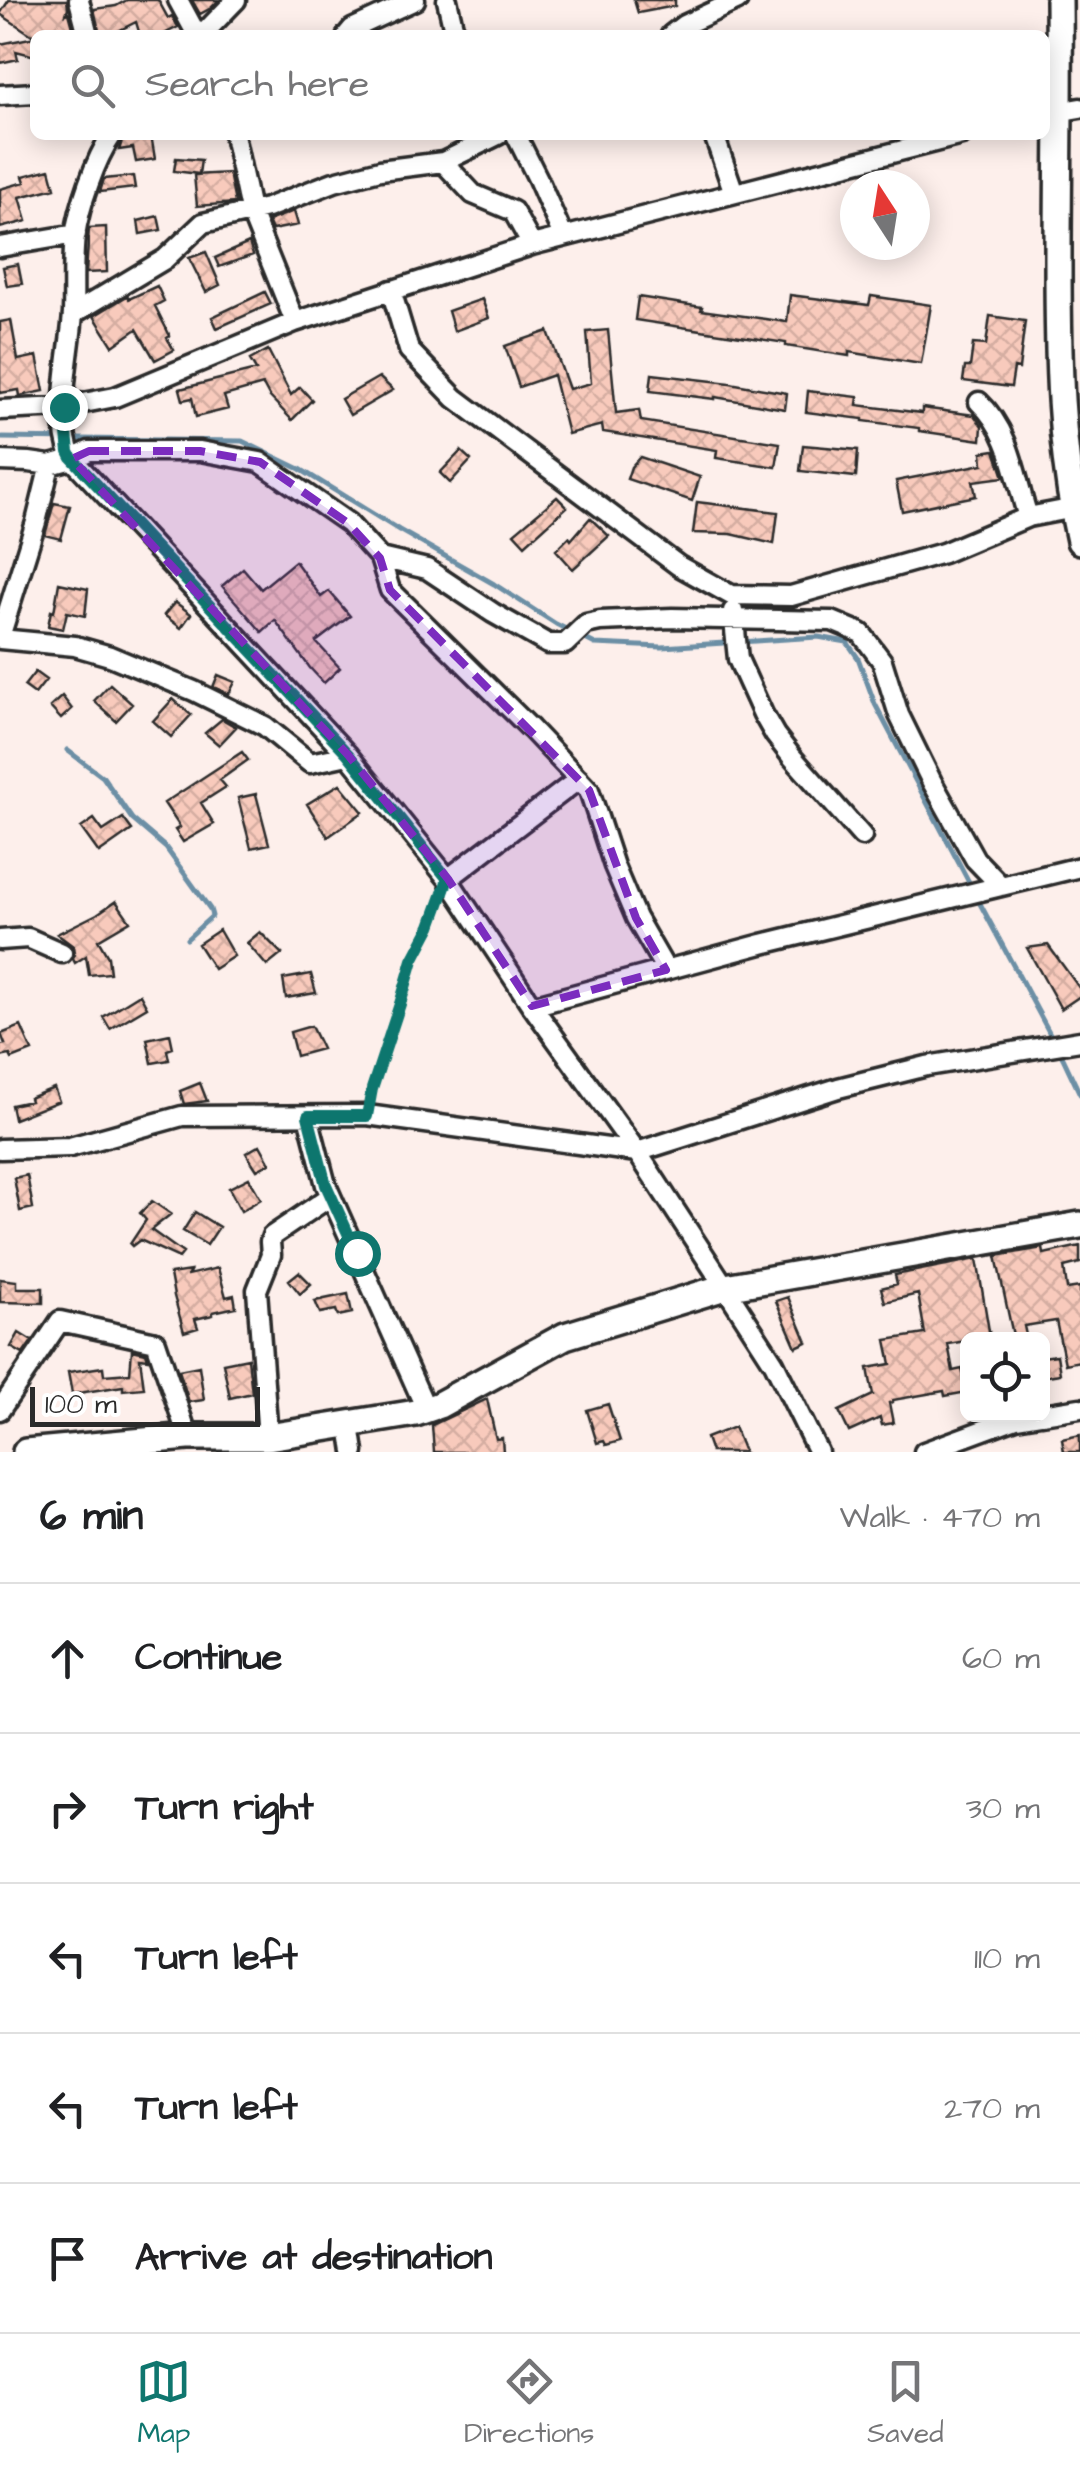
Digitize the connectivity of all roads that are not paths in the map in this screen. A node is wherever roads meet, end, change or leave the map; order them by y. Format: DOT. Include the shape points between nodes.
graph roads {
  1 [pos="79,0"];
  2 [pos="178,0"];
  3 [pos="236,0"];
  4 [pos="415,0"];
  5 [pos="447,0"];
  6 [pos="738,0"];
  7 [pos="1059,0"];
  8 [pos="87,30"];
  9 [pos="197,30"];
  10 [pos="205,30"];
  11 [pos="351,30"];
  12 [pos="455,30"];
  13 [pos="684,30"];
  14 [pos="30,93"];
  15 [pos="0,95"];
  16 [pos="1062,111"];
  17 [pos="108,140"];
  18 [pos="235,140"];
  19 [pos="488,140"];
  20 [pos="518,140"];
  21 [pos="716,140"];
  22 [pos="942,140"];
  23 [pos="443,162"];
  24 [pos="734,193"];
  25 [pos="250,210"];
  26 [pos="76,234"];
  27 [pos="563,236"];
  28 [pos="532,245"];
  29 [pos="0,247"];
  30 [pos="391,290"];
  31 [pos="73,314"];
  32 [pos="295,322"];
  33 [pos="978,402"];
  34 [pos="64,407"];
  35 [pos="0,410"];
  36 [pos="71,455"];
  37 [pos="0,461"];
  38 [pos="50,465"];
  39 [pos="1076,508"];
  40 [pos="1028,517"];
  41 [pos="1080,541"];
  42 [pos="380,558"];
  43 [pos="731,595"];
  44 [pos="734,626"];
  45 [pos="0,638"];
  46 [pos="348,754"];
  47 [pos="579,779"];
  48 [pos="862,836"];
  49 [pos="1080,868"];
  50 [pos="448,879"];
  51 [pos="993,888"];
  52 [pos="0,940"];
  53 [pos="62,953"];
  54 [pos="666,970"];
  55 [pos="532,1006"];
  56 [pos="1074,1041"];
  57 [pos="308,1116"];
  58 [pos="0,1148"];
  59 [pos="637,1152"];
  60 [pos="330,1196"];
  61 [pos="1080,1225"];
  62 [pos="725,1287"];
  63 [pos="1080,1408"];
  64 [pos="426,1409"];
  65 [pos="0,1410"];
  66 [pos="1050,1413"];
  67 [pos="1005,1422"];
  68 [pos="350,1425"];
  69 [pos="268,1437"];
  70 [pos="178,1443"];
  71 [pos="26,1452"];
  72 [pos="354,1452"];
  73 [pos="818,1452"];
  74 [pos="924,1452"];
  1 -- 8 [label="street"];
  2 -- 9 [label="street"];
  3 -- 10 [label="street"];
  4 -- 11 [label="street"];
  5 -- 12 [label="street"];
  6 -- 13 [label="street"];
  7 -- 16 [label="main road"];
  14 -- 15 [label="street"];
  16 -- 39 [label="main road" via="1058,348"];
  17 -- 26 [label="street"];
  18 -- 25 [label="street"];
  19 -- 23 [label="street"];
  20 -- 27 [label="street"];
  21 -- 24 [label="street"];
  22 -- 24 [label="street"];
  23 -- 25 [label="street" via="380,170"];
  23 -- 28 [label="street" via="474,194 513,210"];
  24 -- 27 [label="street"];
  25 -- 31 [label="street" via="203,223 164,260"];
  25 -- 32 [label="street"];
  26 -- 29 [label="street"];
  26 -- 31 [label="street"];
  27 -- 28 [label="street"];
  28 -- 30 [label="street"];
  30 -- 32 [label="street"];
  30 -- 43 [label="street" via="409,350 456,398 662,554"];
  31 -- 34 [label="street"];
  32 -- 34 [label="street" via="115,398"];
  33 -- 40 [label="street" via="1003,432"];
  34 -- 35 [label="street"];
  34 -- 36 [label="street"];
  36 -- 38 [label="street"];
  36 -- 42 [label="street" via="200,450 260,462 348,523"];
  36 -- 46 [label="street"];
  37 -- 38 [label="street"];
  38 -- 45 [label="street"];
  39 -- 40 [label="street"];
  39 -- 41 [label="main road"];
  40 -- 43 [label="street" via="943,553 790,596"];
  42 -- 44 [label="street" via="427,569 548,644 565,644 586,624 600,621 672,618"];
  42 -- 47 [label="street" via="390,590"];
  43 -- 44 [label="street"];
  44 -- 48 [label="street" via="738,659 762,714"];
  44 -- 51 [label="street" via="832,621 861,633 882,661 899,715"];
  45 -- 46 [label="street" via="110,656 265,726 310,763"];
  46 -- 50 [label="street"];
  47 -- 50 [label="street"];
  47 -- 54 [label="street" via="589,790 636,918"];
  49 -- 51 [label="street"];
  50 -- 55 [label="street"];
  51 -- 54 [label="street"];
  52 -- 53 [label="street" via="28,938"];
  54 -- 55 [label="street"];
  55 -- 59 [label="street"];
  56 -- 59 [label="street" via="838,1088"];
  57 -- 58 [label="street" via="182,1116 70,1146"];
  57 -- 59 [label="street" via="367,1116"];
  57 -- 60 [label="street"];
  59 -- 62 [label="street"];
  60 -- 64 [label="street"];
  60 -- 69 [label="street" via="272,1236 257,1290"];
  61 -- 62 [label="main road"];
  62 -- 64 [label="main road" via="564,1336"];
  62 -- 73 [label="street"];
  63 -- 66 [label="street"];
  64 -- 68 [label="main road"];
  65 -- 70 [label="street" via="60,1320 156,1342"];
  67 -- 74 [label="street"];
  68 -- 69 [label="main road"];
  68 -- 72 [label="street"];
  69 -- 70 [label="main road"];
  70 -- 71 [label="main road"];
}
